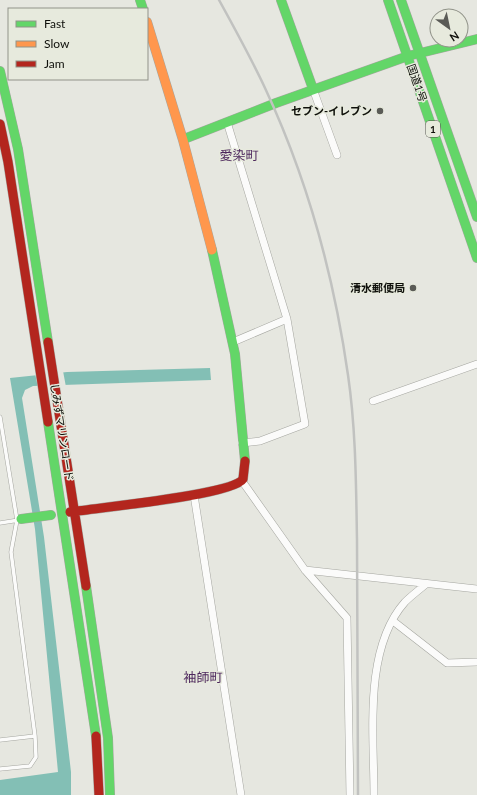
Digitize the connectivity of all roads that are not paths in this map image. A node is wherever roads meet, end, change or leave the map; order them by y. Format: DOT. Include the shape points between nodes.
graph roads {
  1 [pos="281,0"];
  2 [pos="388,0"];
  3 [pos="401,0"];
  4 [pos="148,25"];
  5 [pos="477,39"];
  6 [pos="420,53"];
  7 [pos="408,56"];
  8 [pos="0,70"];
  9 [pos="314,89"];
  10 [pos="227,122"];
  11 [pos="0,124"];
  12 [pos="184,138"];
  13 [pos="337,155"];
  14 [pos="477,217"];
  15 [pos="476,255"];
  16 [pos="287,319"];
  17 [pos="233,342"];
  18 [pos="477,364"];
  19 [pos="373,401"];
  20 [pos="0,416"];
  21 [pos="242,443"];
  22 [pos="2,446"];
  23 [pos="242,481"];
  24 [pos="194,495"];
  25 [pos="75,511"];
  26 [pos="62,514"];
  27 [pos="51,515"];
  28 [pos="19,520"];
  29 [pos="0,523"];
  30 [pos="305,570"];
  31 [pos="426,584"];
  32 [pos="477,589"];
  33 [pos="392,621"];
  34 [pos="477,662"];
  35 [pos="35,736"];
  36 [pos="0,740"];
  37 [pos="0,770"];
  38 [pos="99,795"];
  39 [pos="110,795"];
  40 [pos="242,795"];
  41 [pos="350,795"];
  42 [pos="374,795"];
  1 -- 9 [label="main road"];
  2 -- 7 [label="main road, 国道1号 / 1"];
  3 -- 6 [label="main road, 国道1号 / 1"];
  4 -- 12 [label="main road"];
  5 -- 6 [label="main road"];
  6 -- 7 [label="main road"];
  6 -- 14 [label="main road, 国道1号 / 1"];
  7 -- 9 [label="main road"];
  7 -- 15 [label="main road, 国道1号 / 1"];
  8 -- 25 [label="main road, しみずマリンロード" via="18,149"];
  9 -- 10 [label="main road"];
  9 -- 13 [label="street"];
  10 -- 12 [label="main road"];
  10 -- 16 [label="street"];
  11 -- 26 [label="main road, しみずマリンロード"];
  12 -- 17 [label="main road" via="213,250"];
  16 -- 17 [label="street"];
  16 -- 21 [label="street" via="304,424 260,441"];
  17 -- 21 [label="main road"];
  18 -- 19 [label="street"];
  20 -- 22 [label="lane"];
  21 -- 23 [label="main road" via="245,472"];
  22 -- 28 [label="lane"];
  23 -- 24 [label="main road" via="233,487"];
  23 -- 30 [label="street"];
  24 -- 25 [label="main road"];
  24 -- 40 [label="street"];
  25 -- 26 [label="main road"];
  25 -- 39 [label="main road, しみずマリンロード" via="108,738"];
  26 -- 27 [label="lane"];
  26 -- 38 [label="main road, しみずマリンロード" via="97,740"];
  27 -- 28 [label="main road"];
  28 -- 29 [label="lane"];
  28 -- 35 [label="lane" via="10,552"];
  30 -- 31 [label="street"];
  30 -- 41 [label="street" via="347,618"];
  31 -- 32 [label="street"];
  31 -- 33 [label="street" via="405,602"];
  33 -- 34 [label="street" via="447,663"];
  33 -- 42 [label="street" via="374,675"];
  35 -- 36 [label="lane"];
  35 -- 37 [label="lane" via="36,756 30,766"];
}
